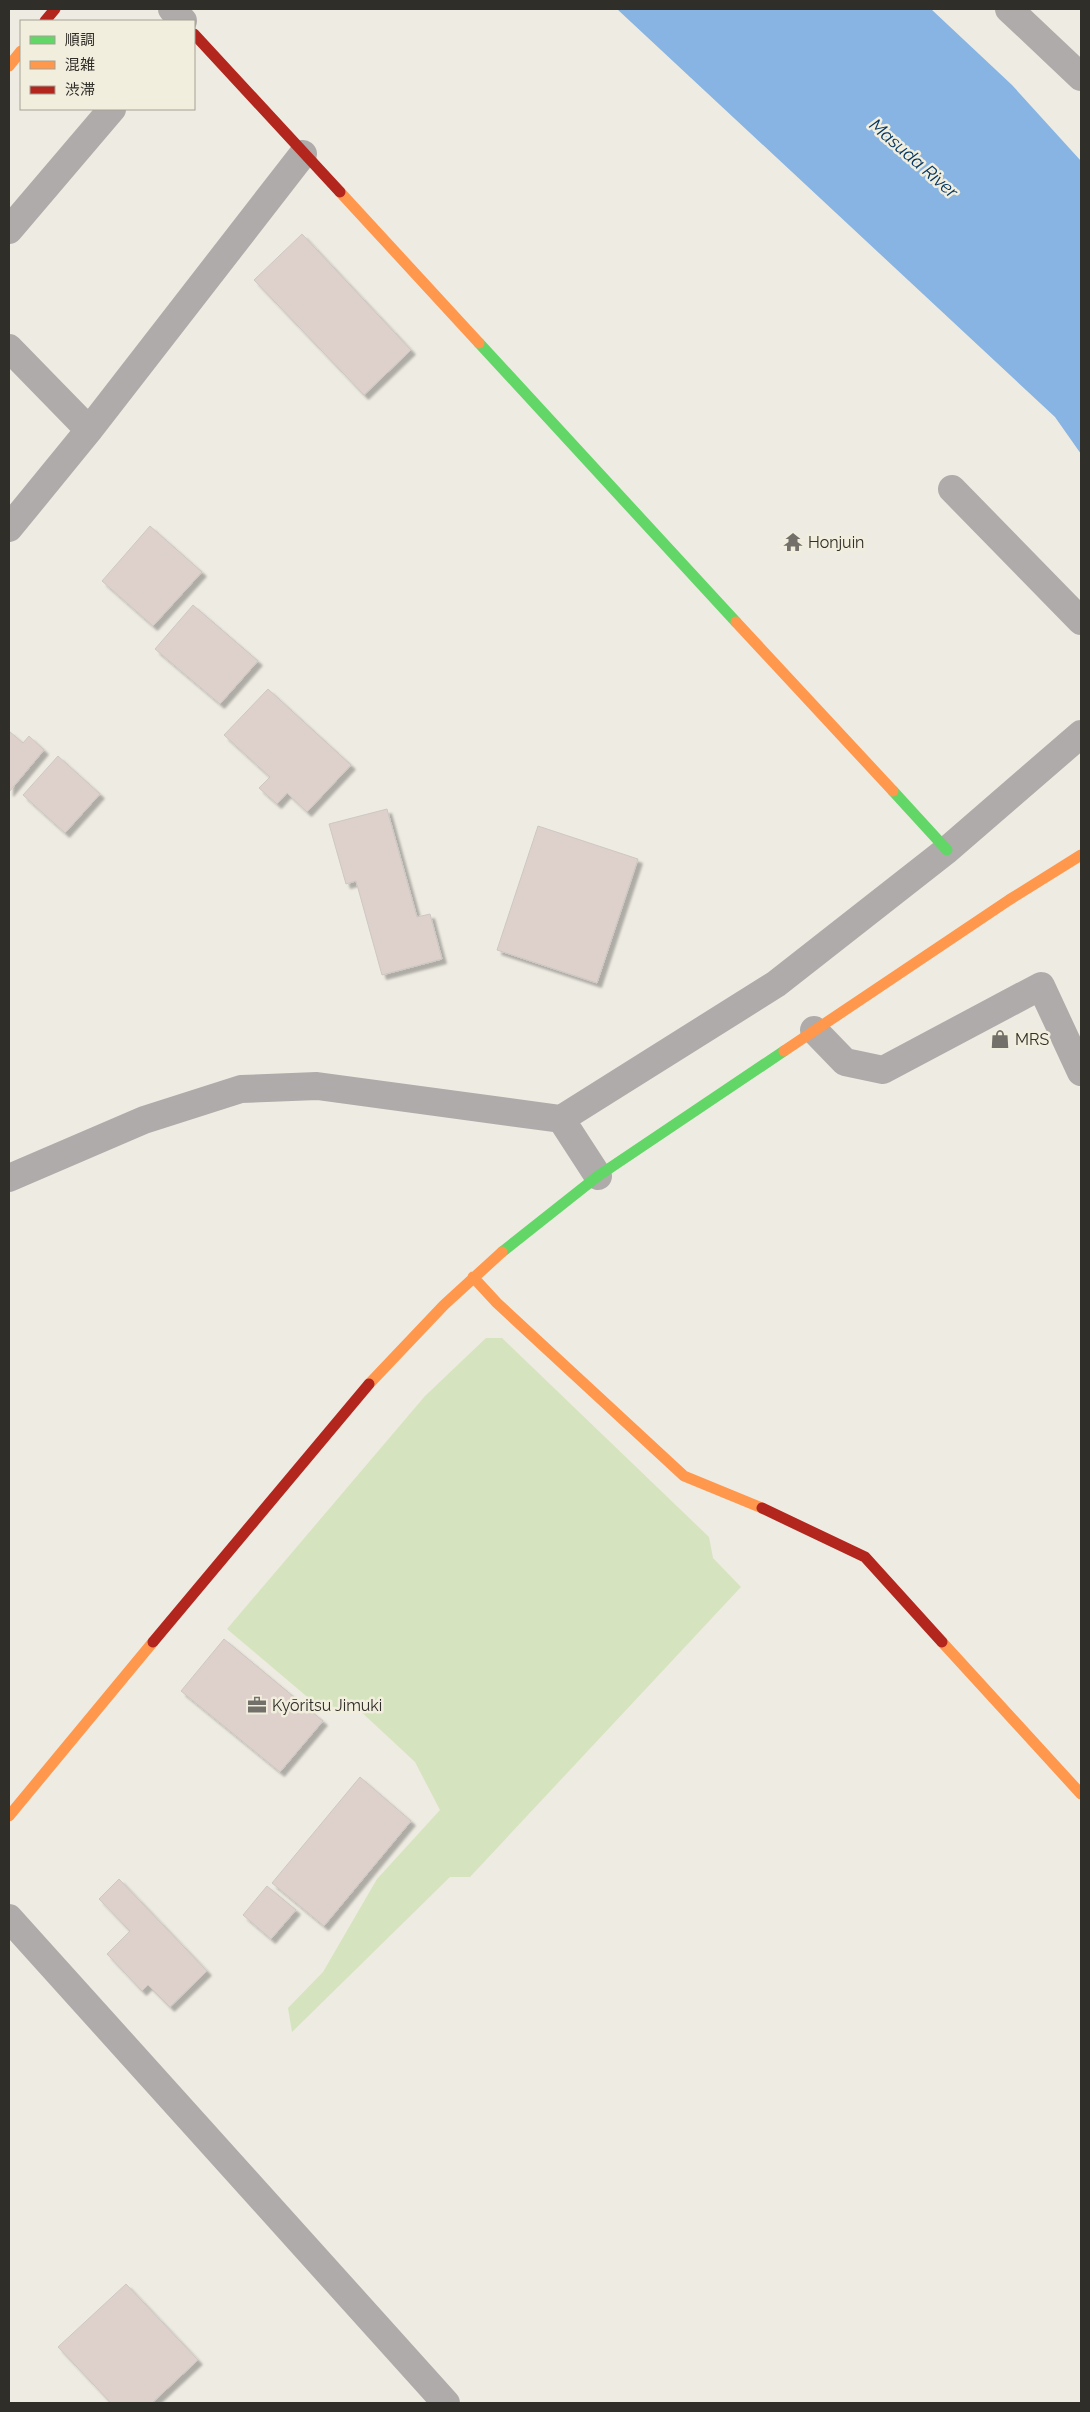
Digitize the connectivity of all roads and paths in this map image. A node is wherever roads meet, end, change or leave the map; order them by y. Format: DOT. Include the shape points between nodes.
graph roads {
  1 [pos="55,9"];
  2 [pos="172,9"];
  3 [pos="1009,9"];
  4 [pos="46,20"];
  5 [pos="182,20"];
  6 [pos="195,35"];
  7 [pos="20,52"];
  8 [pos="9,66"];
  9 [pos="1081,77"];
  10 [pos="111,110"];
  11 [pos="304,154"];
  12 [pos="9,230"];
  13 [pos="9,348"];
  14 [pos="89,430"];
  15 [pos="952,489"];
  16 [pos="9,528"];
  17 [pos="1081,621"];
  18 [pos="1081,734"];
  19 [pos="947,850"];
  20 [pos="1081,855"];
  21 [pos="814,1030"];
  22 [pos="1081,1072"];
  23 [pos="561,1119"];
  24 [pos="598,1176"];
  25 [pos="9,1178"];
  26 [pos="473,1277"];
  27 [pos="1081,1794"];
  28 [pos="9,1816"];
  29 [pos="9,1918"];
  30 [pos="446,2403"];
  1 -- 4 [label="street"];
  2 -- 5 [label="street"];
  3 -- 9 [label="street"];
  6 -- 11 [label="street"];
  7 -- 8 [label="street"];
  10 -- 12 [label="street"];
  11 -- 14 [label="street"];
  11 -- 19 [label="street"];
  13 -- 14 [label="street"];
  14 -- 16 [label="street"];
  15 -- 17 [label="street"];
  18 -- 19 [label="street"];
  19 -- 23 [label="street" via="776,984"];
  20 -- 21 [label="street"];
  21 -- 22 [label="street" via="845,1062 883,1070 1041,986"];
  21 -- 24 [label="street"];
  23 -- 24 [label="street"];
  23 -- 25 [label="street" via="317,1086 241,1089 144,1120"];
  24 -- 26 [label="street" via="533,1225"];
  26 -- 27 [label="street" via="684,1476 750,1502 865,1557"];
  26 -- 28 [label="street" via="358,1396"];
  29 -- 30 [label="street"];
}
